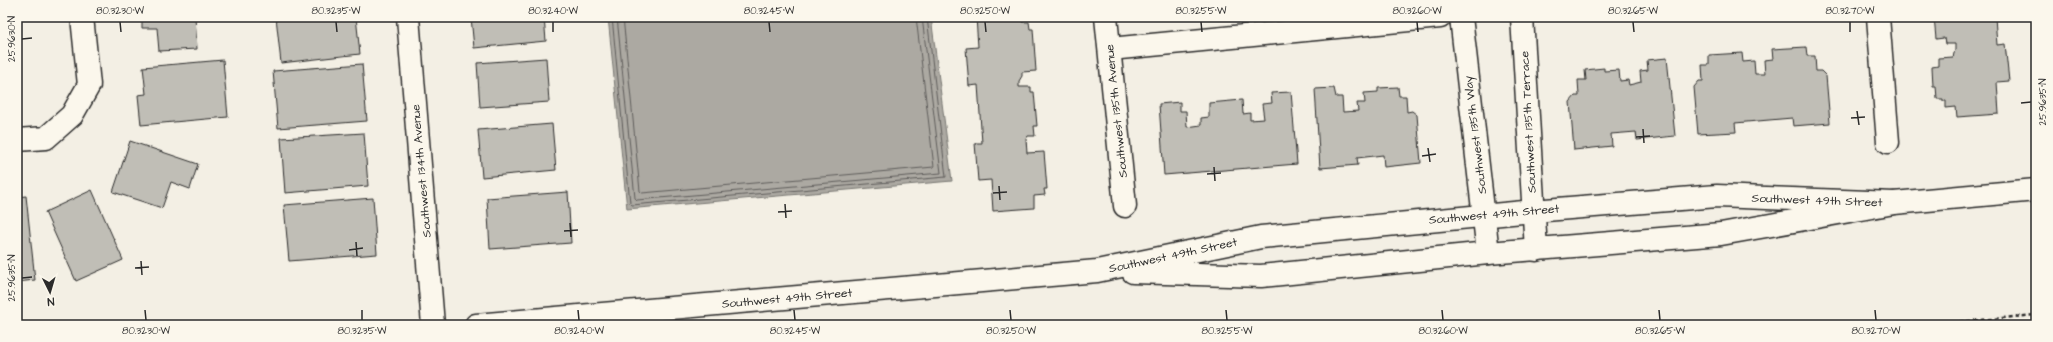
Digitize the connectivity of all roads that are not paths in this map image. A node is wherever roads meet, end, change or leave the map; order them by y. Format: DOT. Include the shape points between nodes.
graph roads {
  1 [pos="82,17"];
  2 [pos="408,17"];
  3 [pos="1106,17"];
  4 [pos="1440,17"];
  5 [pos="1460,17"];
  6 [pos="1522,17"];
  7 [pos="1878,17"];
  8 [pos="1110,49"];
  9 [pos="17,140"];
  10 [pos="1888,142"];
  11 [pos="2036,190"];
  12 [pos="1894,203"];
  13 [pos="1126,206"];
  14 [pos="1533,211"];
  15 [pos="1484,215"];
  16 [pos="1536,250"];
  17 [pos="1488,253"];
  18 [pos="1098,271"];
  19 [pos="433,325"];
  20 [pos="476,325"];
  1 -- 9 [label="street" via="88,85 72,115 46,138"];
  2 -- 19 [label="street, Southwest 134th Avenue"];
  3 -- 8 [label="street, Southwest 135th Avenue"];
  4 -- 8 [label="street"];
  5 -- 15 [label="street, Southwest 135th Way"];
  6 -- 14 [label="street, Southwest 135th Terrace"];
  7 -- 10 [label="street"];
  8 -- 13 [label="street, Southwest 135th Avenue"];
  11 -- 12 [label="street, Southwest 49th Street"];
  12 -- 14 [label="street, Southwest 49th Street" via="1717,196"];
  12 -- 16 [label="street, Southwest 49th Street" via="1721,234"];
  14 -- 15 [label="street, Southwest 49th Street"];
  14 -- 16 [label="street, Southwest 135th Terrace"];
  15 -- 17 [label="street, Southwest 135th Way"];
  15 -- 18 [label="street, Southwest 49th Street" via="1261,237"];
  16 -- 17 [label="street, Southwest 49th Street"];
  17 -- 18 [label="street, Southwest 49th Street" via="1261,276"];
  18 -- 20 [label="street, Southwest 49th Street"];
}
